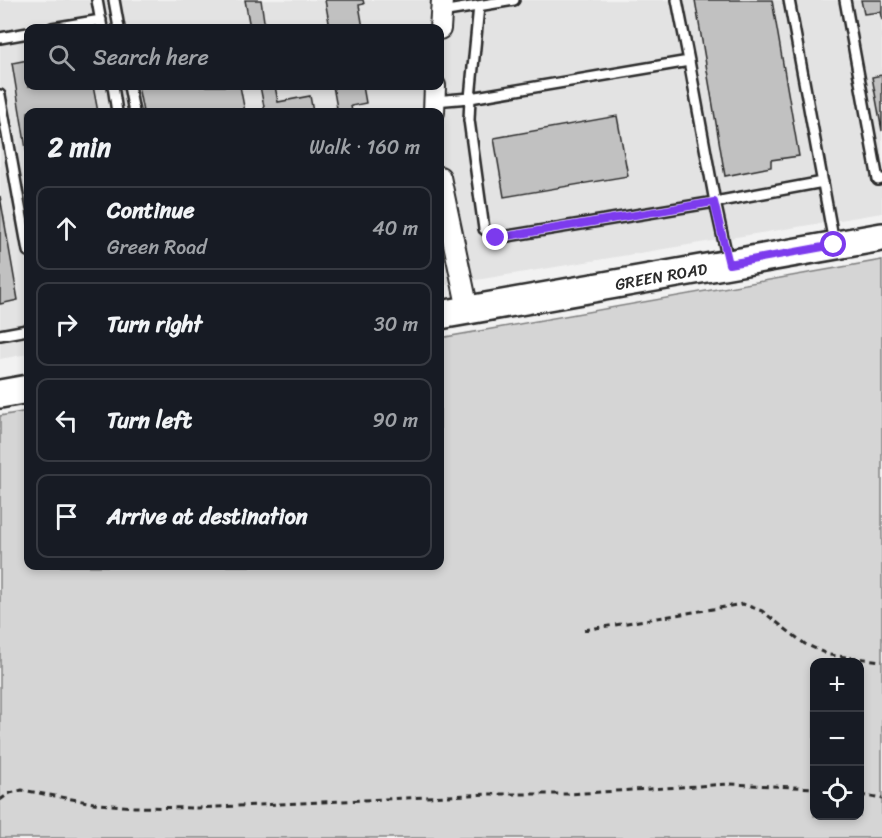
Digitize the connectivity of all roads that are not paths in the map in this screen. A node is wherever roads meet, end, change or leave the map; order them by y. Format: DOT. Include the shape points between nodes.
graph roads {
  1 [pos="97,0"];
  2 [pos="114,0"];
  3 [pos="514,0"];
  4 [pos="677,0"];
  5 [pos="789,0"];
  6 [pos="845,0"];
  7 [pos="479,6"];
  8 [pos="441,14"];
  9 [pos="102,24"];
  10 [pos="118,24"];
  11 [pos="24,34"];
  12 [pos="0,38"];
  13 [pos="689,61"];
  14 [pos="114,90"];
  15 [pos="130,90"];
  16 [pos="0,95"];
  17 [pos="470,98"];
  18 [pos="434,100"];
  19 [pos="116,108"];
  20 [pos="133,108"];
  21 [pos="882,179"];
  22 [pos="823,182"];
  23 [pos="444,196"];
  24 [pos="714,202"];
  25 [pos="24,229"];
  26 [pos="882,237"];
  27 [pos="834,245"];
  28 [pos="729,264"];
  29 [pos="468,310"];
  30 [pos="444,314"];
  31 [pos="24,331"];
  32 [pos="0,335"];
  33 [pos="24,390"];
  34 [pos="0,394"];
  1 -- 9 [label="lane"];
  2 -- 10 [label="lane"];
  3 -- 7 [label="lane"];
  4 -- 13 [label="lane"];
  5 -- 22 [label="lane"];
  6 -- 21 [label="lane" via="878,180"];
  7 -- 8 [label="lane"];
  7 -- 17 [label="lane"];
  11 -- 12 [label="lane"];
  13 -- 17 [label="lane"];
  13 -- 24 [label="lane"];
  14 -- 19 [label="lane"];
  15 -- 20 [label="lane"];
  16 -- 25 [label="lane"];
  17 -- 18 [label="lane"];
  17 -- 24 [label="lane" via="469,120 483,229 496,238"];
  22 -- 24 [label="lane"];
  22 -- 27 [label="lane"];
  23 -- 29 [label="street"];
  24 -- 28 [label="lane"];
  26 -- 27 [label="main road, GREEN ROAD"];
  27 -- 28 [label="main road, GREEN ROAD"];
  28 -- 29 [label="main road, GREEN ROAD"];
  29 -- 30 [label="main road, GREEN ROAD"];
  31 -- 32 [label="lane"];
  33 -- 34 [label="main road"];
}
